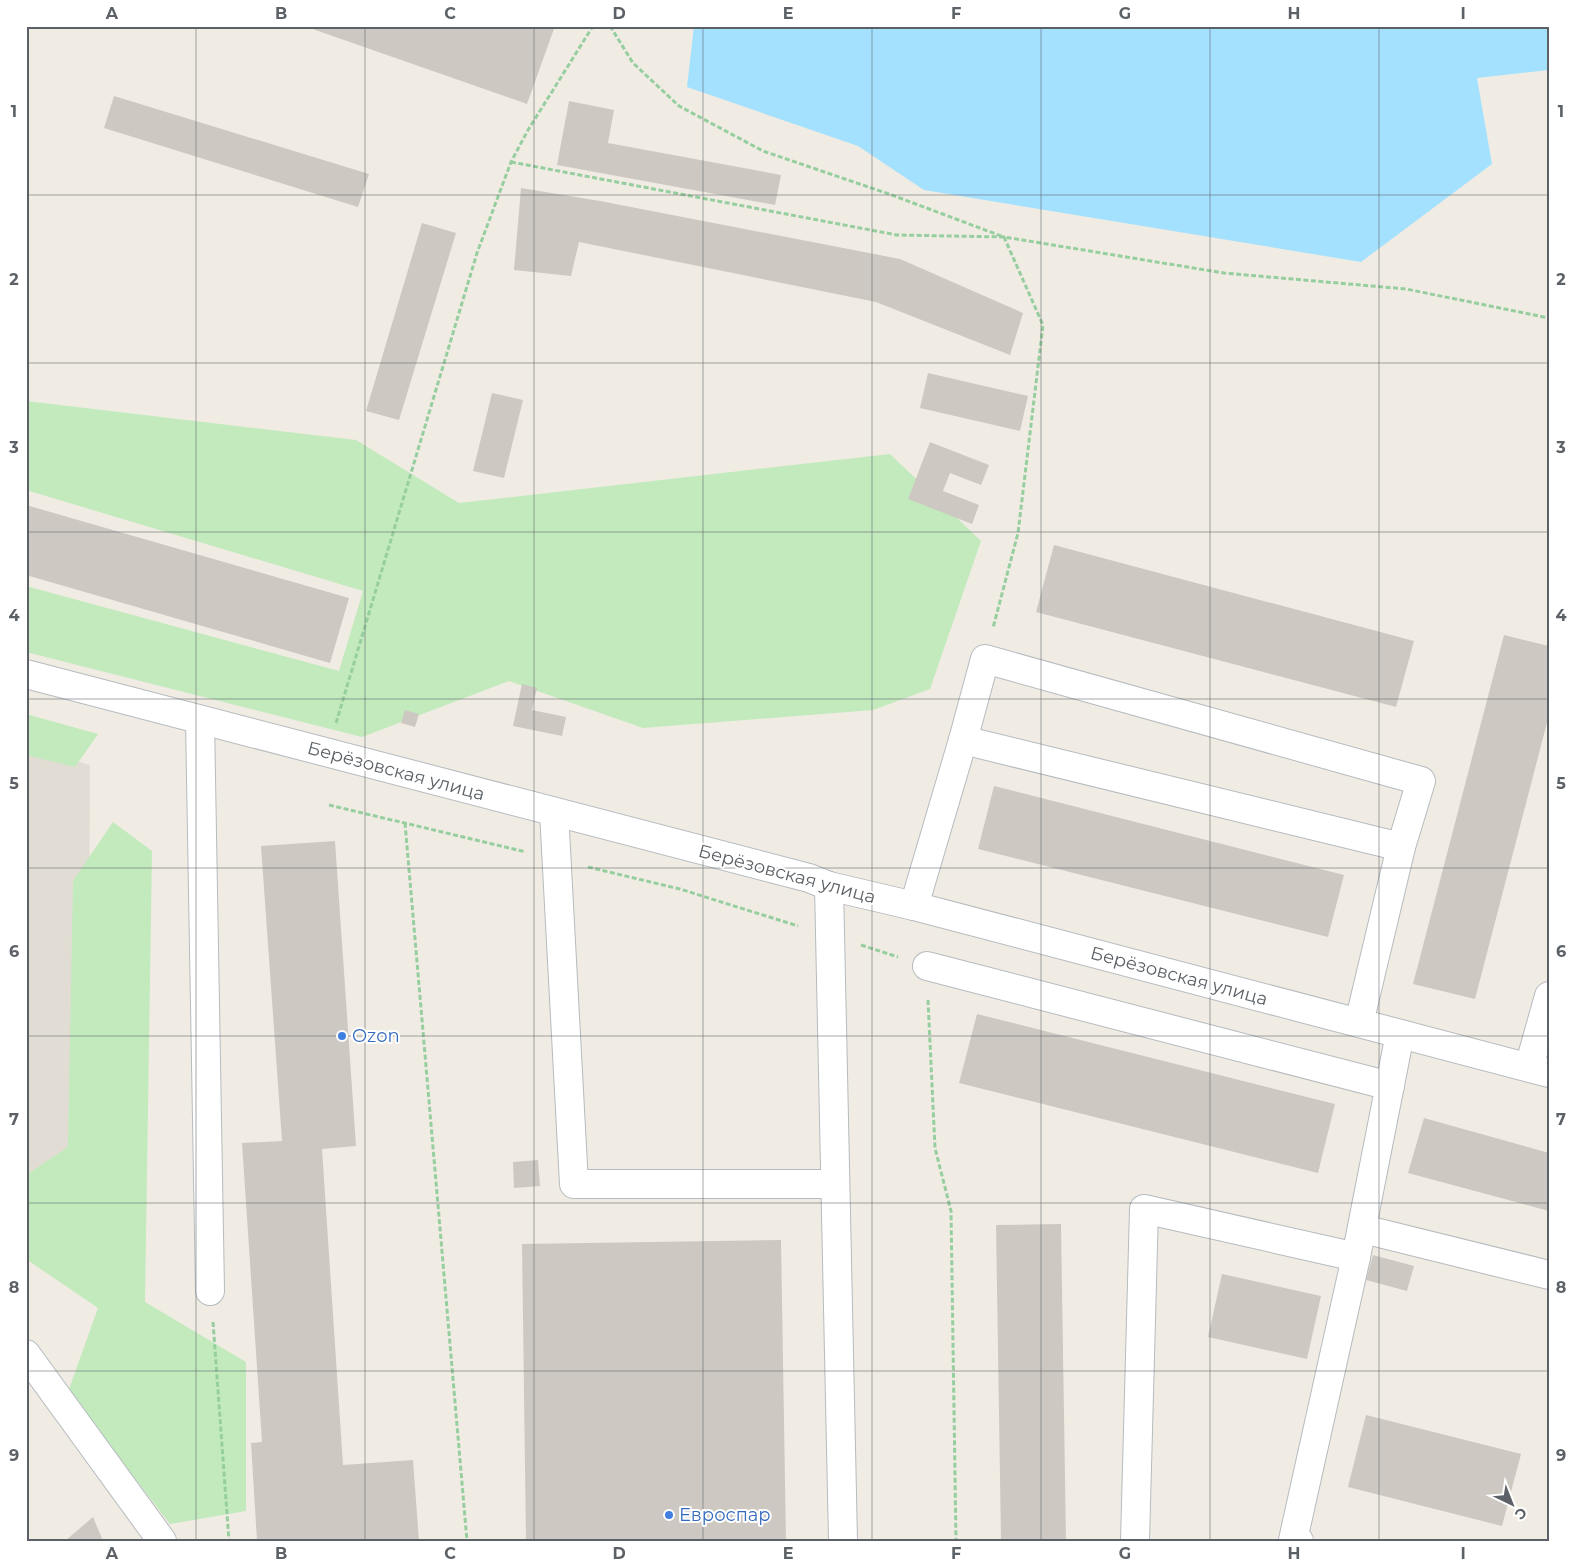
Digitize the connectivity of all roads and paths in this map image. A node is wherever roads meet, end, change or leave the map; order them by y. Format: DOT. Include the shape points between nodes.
graph roads {
  1 [pos="593,26"];
  2 [pos="610,26"];
  3 [pos="511,162"];
  4 [pos="1004,238"];
  5 [pos="1549,318"];
  6 [pos="985,660"];
  7 [pos="26,674"];
  8 [pos="200,720"];
  9 [pos="963,740"];
  10 [pos="327,753"];
  11 [pos="329,804"];
  12 [pos="554,812"];
  13 [pos="405,823"];
  14 [pos="1401,847"];
  15 [pos="556,859"];
  16 [pos="828,886"];
  17 [pos="914,906"];
  18 [pos="830,935"];
  19 [pos="927,966"];
  20 [pos="1549,996"];
  21 [pos="1359,1023"];
  22 [pos="1400,1034"];
  23 [pos="1539,1070"];
  24 [pos="1390,1086"];
  25 [pos="835,1184"];
  26 [pos="1363,1229"];
  27 [pos="1356,1257"];
  28 [pos="1549,1275"];
  29 [pos="210,1291"];
  30 [pos="26,1354"];
  31 [pos="162,1541"];
  32 [pos="229,1541"];
  33 [pos="467,1541"];
  34 [pos="843,1541"];
  35 [pos="956,1541"];
  36 [pos="1135,1541"];
  37 [pos="1299,1541"];
  1 -- 3 [label="path"];
  2 -- 4 [label="path" via="632,63 679,106 763,151"];
  3 -- 4 [label="path" via="897,235"];
  3 -- 10 [label="path" via="477,253"];
  4 -- 5 [label="path" via="1224,273 1406,290"];
  4 -- 6 [label="path" via="1043,325 1018,533"];
  6 -- 9 [label="street"];
  6 -- 14 [label="street" via="1421,781"];
  7 -- 8 [label="street, Берёзовская улица"];
  8 -- 10 [label="street, Берёзовская улица"];
  8 -- 29 [label="street"];
  9 -- 14 [label="street"];
  9 -- 17 [label="street"];
  10 -- 12 [label="street, Берёзовская улица"];
  11 -- 13 [label="path"];
  12 -- 15 [label="street"];
  12 -- 16 [label="street, Берёзовская улица" via="809,878"];
  13 -- 15 [label="path"];
  13 -- 33 [label="path"];
  14 -- 21 [label="street"];
  15 -- 18 [label="path" via="680,889"];
  15 -- 25 [label="street" via="574,1184"];
  16 -- 17 [label="street, Берёзовская улица"];
  16 -- 18 [label="street"];
  17 -- 21 [label="street, Берёзовская улица"];
  18 -- 19 [label="path"];
  18 -- 25 [label="street"];
  19 -- 24 [label="street"];
  19 -- 35 [label="path" via="935,1148 951,1211"];
  20 -- 23 [label="street"];
  21 -- 22 [label="street, Берёзовская улица"];
  22 -- 23 [label="street, Берёзовская улица"];
  22 -- 24 [label="street"];
  24 -- 26 [label="street"];
  25 -- 34 [label="street"];
  26 -- 27 [label="street"];
  26 -- 28 [label="street"];
  27 -- 36 [label="street" via="1144,1209"];
  27 -- 37 [label="street" via="1293,1540"];
  29 -- 32 [label="path"];
  30 -- 31 [label="street"];
}
